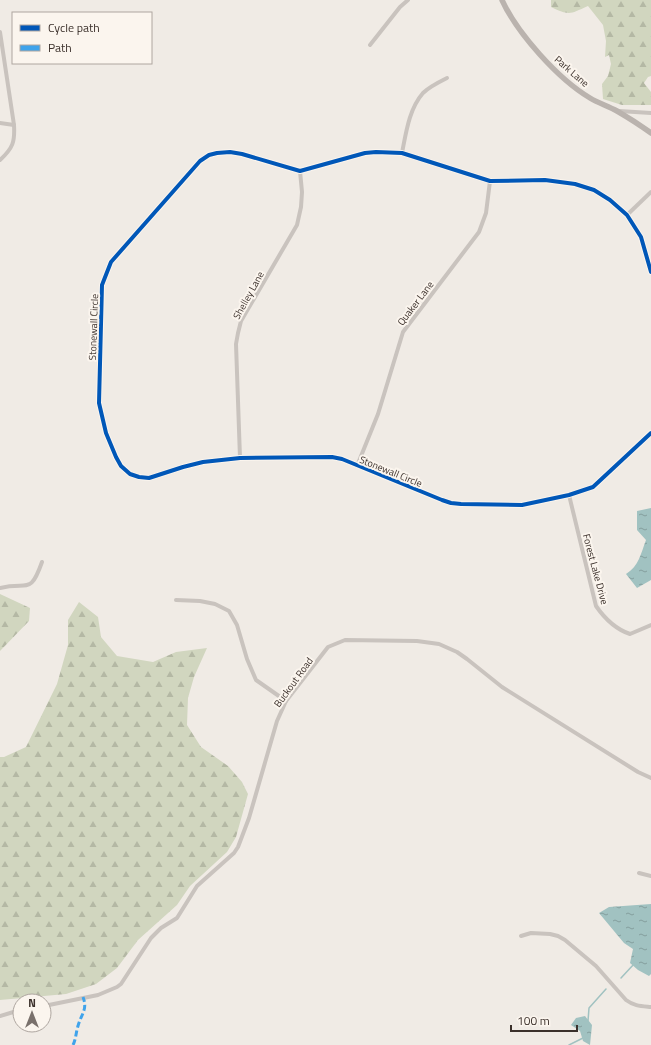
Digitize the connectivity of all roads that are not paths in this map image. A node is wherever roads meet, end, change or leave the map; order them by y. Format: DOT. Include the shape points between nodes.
graph roads {
  1 [pos="408,0"];
  2 [pos="502,0"];
  3 [pos="0,32"];
  4 [pos="370,45"];
  5 [pos="447,78"];
  6 [pos="617,111"];
  7 [pos="651,113"];
  8 [pos="0,123"];
  9 [pos="14,125"];
  10 [pos="651,133"];
  11 [pos="402,153"];
  12 [pos="0,160"];
  13 [pos="300,171"];
  14 [pos="490,181"];
  15 [pos="651,192"];
  16 [pos="627,215"];
  17 [pos="651,272"];
  18 [pos="651,433"];
  19 [pos="240,458"];
  20 [pos="357,466"];
  21 [pos="569,495"];
  22 [pos="42,562"];
  23 [pos="0,588"];
  24 [pos="176,600"];
  25 [pos="651,625"];
  26 [pos="286,701"];
  27 [pos="651,778"];
  28 [pos="639,873"];
  29 [pos="651,876"];
  30 [pos="521,936"];
  31 [pos="52,1004"];
  32 [pos="651,1007"];
  33 [pos="12,1012"];
  34 [pos="0,1016"];
  1 -- 4 [label="street"];
  2 -- 6 [label="street, Park Lane" via="551,67 589,98"];
  3 -- 9 [label="street"];
  5 -- 11 [label="street" via="423,93 415,104"];
  6 -- 7 [label="street"];
  6 -- 10 [label="street, Park Lane"];
  8 -- 9 [label="street"];
  9 -- 12 [label="street" via="14,140 9,151"];
  11 -- 13 [label="street" via="365,153"];
  11 -- 14 [label="street"];
  13 -- 19 [label="street, Shelley Lane" via="302,192 297,225 241,322 238,333 236,344"];
  13 -- 19 [label="street, Stonewall Circle" via="242,154 230,152 209,155 200,161 111,262 102,285 100,403 106,433 121,466 130,474 149,478 203,462"];
  14 -- 16 [label="street" via="545,180 575,184 594,190"];
  14 -- 20 [label="street, Quaker Lane" via="486,213 479,232 403,332 378,414"];
  15 -- 16 [label="street"];
  16 -- 17 [label="street" via="640,237"];
  18 -- 21 [label="street, Stonewall Circle" via="593,488"];
  19 -- 20 [label="street, Stonewall Circle" via="332,457"];
  20 -- 21 [label="street, Stonewall Circle" via="442,500 461,504 522,505"];
  21 -- 25 [label="street, Forest Lake Drive" via="596,606 602,615 620,630 630,634"];
  22 -- 23 [label="street" via="30,585"];
  24 -- 26 [label="street" via="215,604 229,611 237,625 256,680"];
  26 -- 27 [label="street, Buckout Road" via="328,647 345,640 416,641 439,644 467,658 507,691"];
  26 -- 31 [label="street, Buckout Road" via="277,721 249,818 234,853 197,886 177,918 151,938 117,987 98,995"];
  28 -- 29 [label="street"];
  30 -- 32 [label="street" via="531,933 558,936 596,966 626,1000 639,1006"];
  33 -- 34 [label="street"];
}
